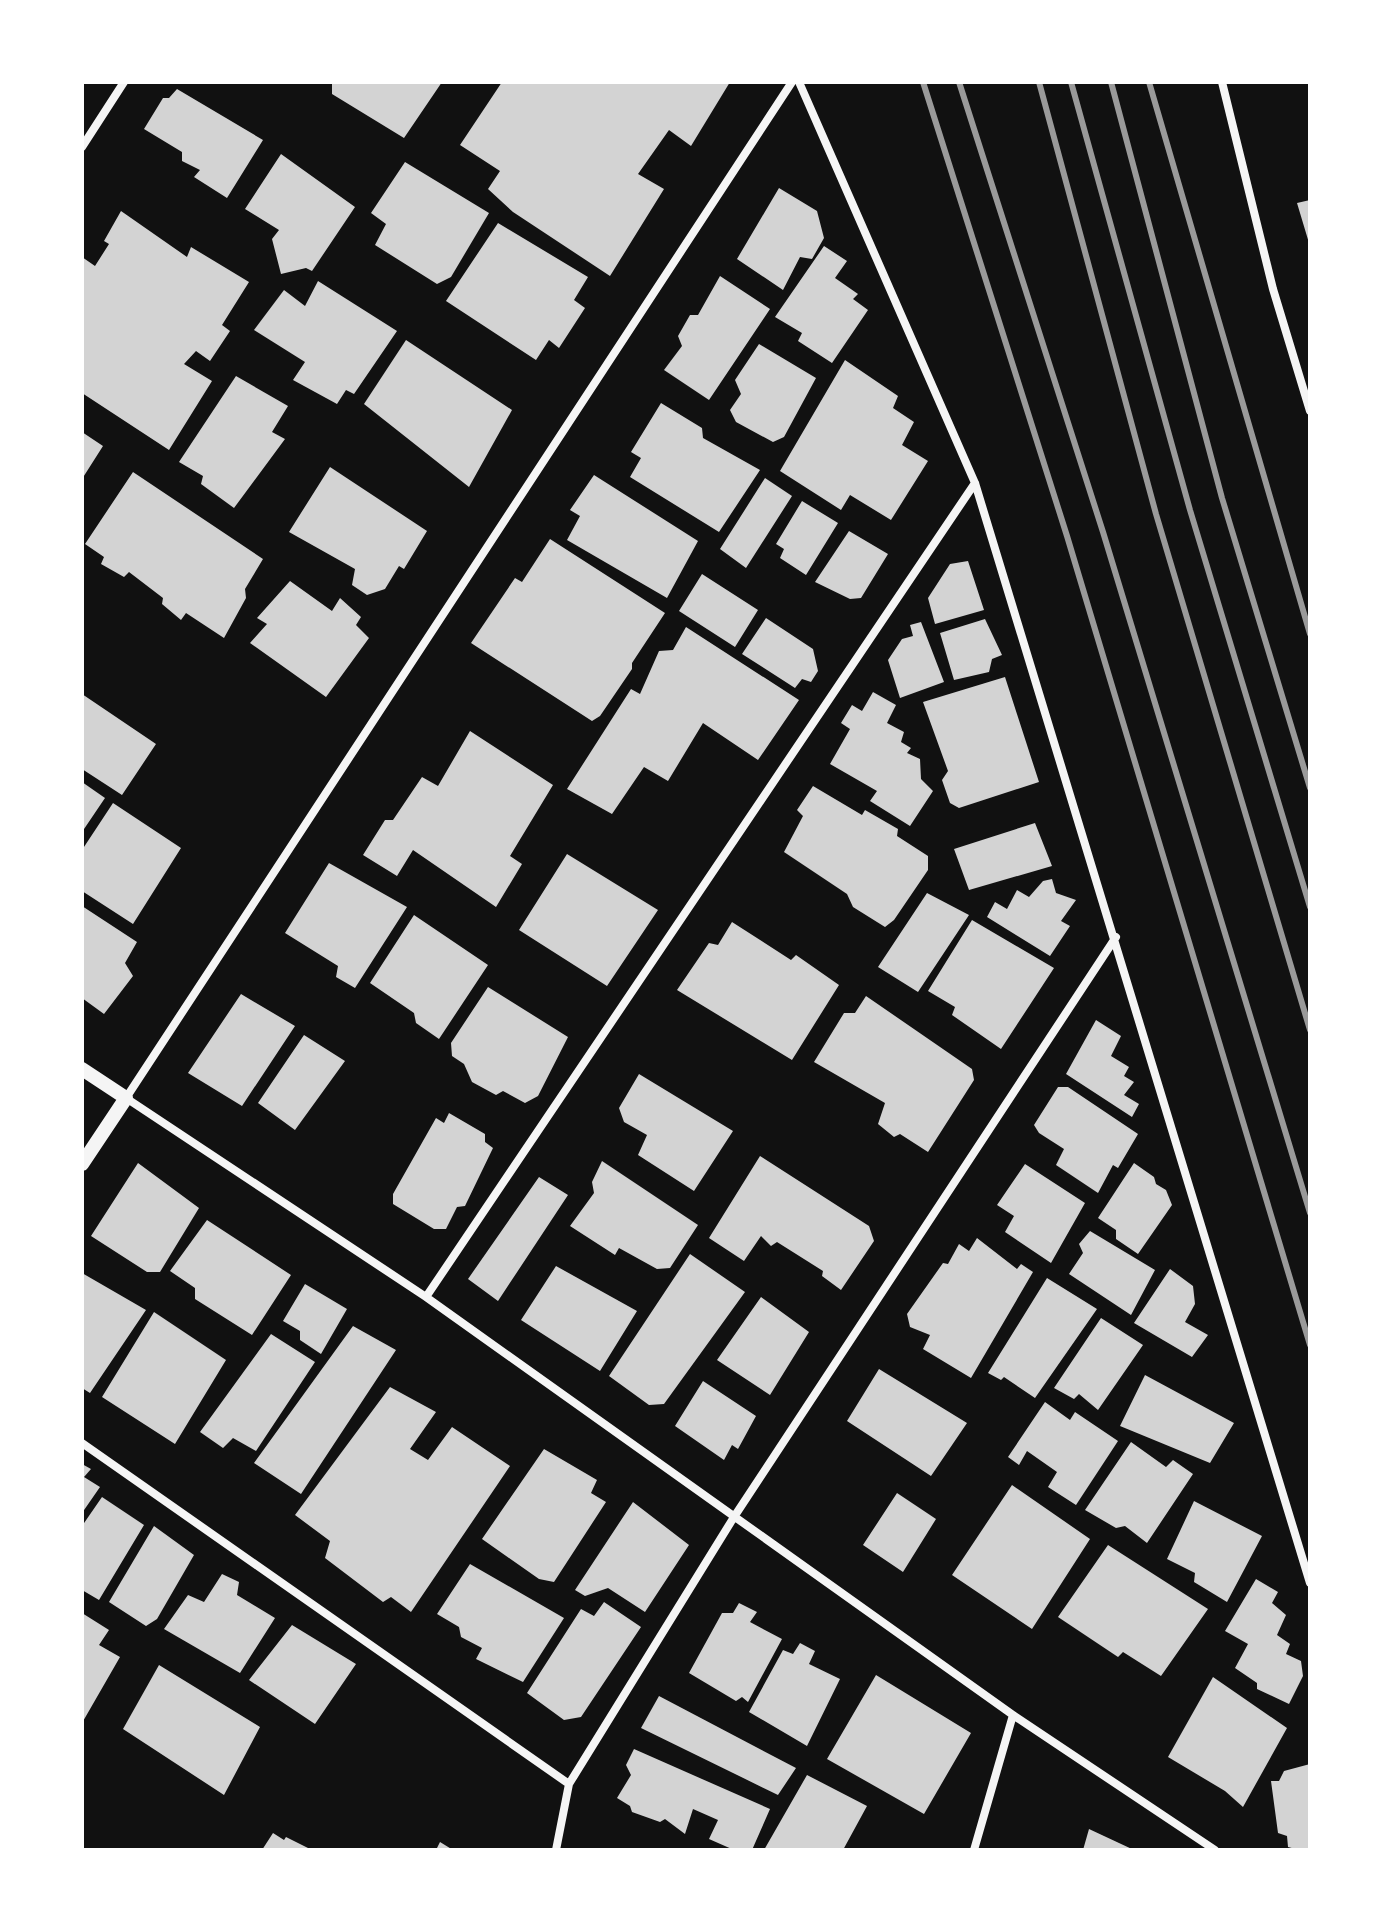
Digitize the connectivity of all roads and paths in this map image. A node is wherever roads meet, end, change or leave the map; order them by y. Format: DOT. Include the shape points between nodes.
graph roads {
  1 [pos="124,82"];
  2 [pos="792,82"];
  3 [pos="799,82"];
  4 [pos="1222,82"];
  5 [pos="82,147"];
  6 [pos="1310,411"];
  7 [pos="975,483"];
  8 [pos="1116,937"];
  9 [pos="82,1069"];
  10 [pos="126,1098"];
  11 [pos="82,1164"];
  12 [pos="426,1297"];
  13 [pos="82,1443"];
  14 [pos="734,1517"];
  15 [pos="1310,1583"];
  16 [pos="1013,1715"];
  17 [pos="569,1784"];
  18 [pos="556,1850"];
  19 [pos="974,1850"];
  20 [pos="1215,1850"];
  1 -- 5 [label="street"];
  2 -- 10 [label="street"];
  3 -- 7 [label="street"];
  4 -- 6 [label="street" via="1273,289"];
  7 -- 8 [label="street"];
  7 -- 12 [label="street"];
  8 -- 14 [label="street"];
  8 -- 15 [label="street"];
  9 -- 10 [label="street"];
  10 -- 11 [label="street"];
  10 -- 12 [label="street"];
  12 -- 14 [label="street"];
  13 -- 17 [label="street"];
  14 -- 16 [label="street"];
  14 -- 17 [label="street"];
  16 -- 19 [label="street"];
  16 -- 20 [label="street"];
  17 -- 18 [label="street"];
}
